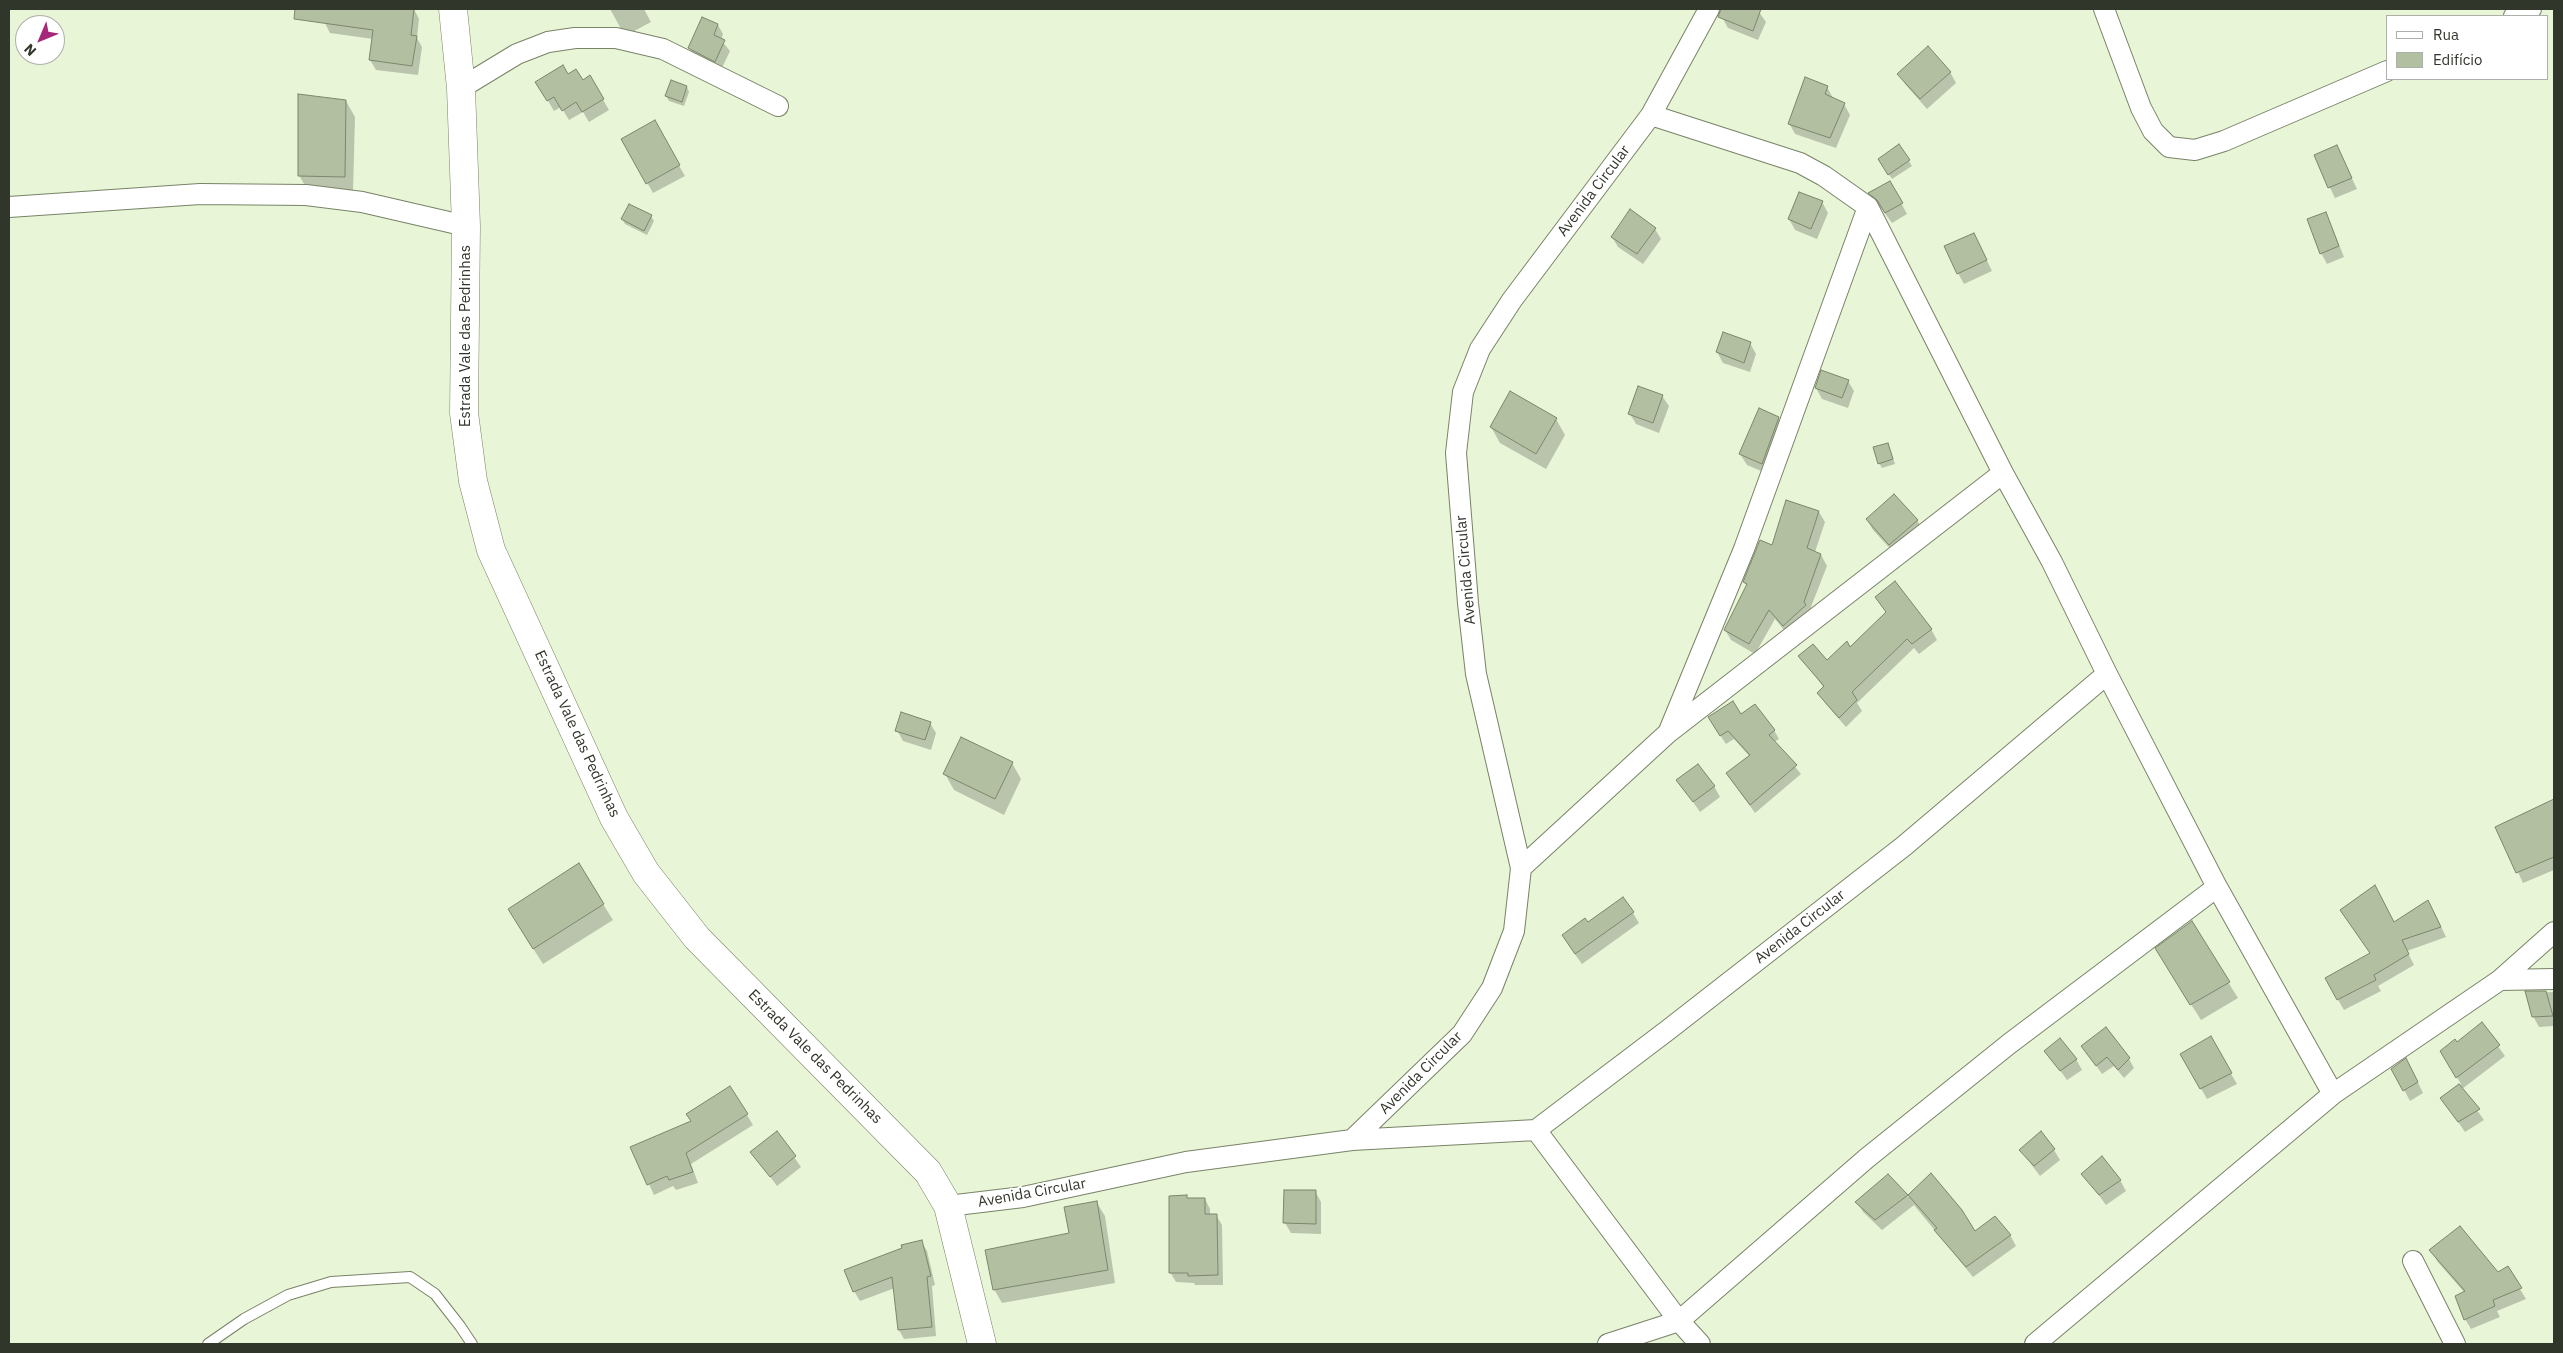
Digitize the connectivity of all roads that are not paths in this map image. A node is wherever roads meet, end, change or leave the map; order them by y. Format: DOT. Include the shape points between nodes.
graph roads {
  1 [pos="453,9"];
  2 [pos="1709,9"];
  3 [pos="2104,9"];
  4 [pos="2531,9"];
  5 [pos="2516,15"];
  6 [pos="2386,71"];
  7 [pos="460,88"];
  8 [pos="778,106"];
  9 [pos="1651,115"];
  10 [pos="9,207"];
  11 [pos="1868,207"];
  12 [pos="466,226"];
  13 [pos="2003,473"];
  14 [pos="2107,674"];
  15 [pos="1669,732"];
  16 [pos="1521,868"];
  17 [pos="2217,887"];
  18 [pos="2554,932"];
  19 [pos="2554,978"];
  20 [pos="2500,980"];
  21 [pos="2333,1094"];
  22 [pos="1536,1130"];
  23 [pos="1352,1140"];
  24 [pos="948,1206"];
  25 [pos="2413,1261"];
  26 [pos="1679,1321"];
  27 [pos="208,1344"];
  28 [pos="472,1344"];
  29 [pos="982,1344"];
  30 [pos="1608,1344"];
  31 [pos="1700,1344"];
  32 [pos="2035,1344"];
  33 [pos="2454,1344"];
  1 -- 7 [label="main road, Estrada Vale das Pedrinhas"];
  2 -- 9 [label="street, Avenida Circular"];
  3 -- 6 [label="street" via="2141,108 2153,131 2169,147 2195,150 2224,141"];
  4 -- 5 [label="street"];
  7 -- 8 [label="street" via="517,54 548,42 616,38 663,49"];
  7 -- 12 [label="main road, Estrada Vale das Pedrinhas"];
  9 -- 11 [label="street" via="1800,163"];
  9 -- 16 [label="street, Avenida Circular" via="1512,300 1480,349 1464,392 1456,453 1476,674"];
  10 -- 12 [label="street" via="200,194 306,195 362,202"];
  11 -- 13 [label="street"];
  11 -- 15 [label="street" via="1744,549"];
  12 -- 24 [label="main road, Estrada Vale das Pedrinhas" via="464,413 473,481 491,550 614,818 646,873 696,938 928,1172"];
  13 -- 14 [label="street" via="2052,562"];
  13 -- 15 [label="street"];
  14 -- 17 [label="street"];
  14 -- 22 [label="street, Avenida Circular" via="1904,846"];
  15 -- 16 [label="street"];
  16 -- 23 [label="street, Avenida Circular" via="1514,931 1492,988 1462,1034"];
  17 -- 21 [label="street"];
  17 -- 26 [label="street" via="2009,1044 1867,1158"];
  18 -- 20 [label="street"];
  19 -- 20 [label="street"];
  20 -- 21 [label="street"];
  21 -- 32 [label="street"];
  22 -- 23 [label="street, Avenida Circular"];
  22 -- 26 [label="street"];
  23 -- 24 [label="street, Avenida Circular" via="1186,1162 1023,1197"];
  24 -- 29 [label="main road, Estrada Vale das Pedrinhas"];
  25 -- 33 [label="street"];
  26 -- 30 [label="street"];
  26 -- 31 [label="street"];
  27 -- 28 [label="lane" via="244,1319 288,1295 331,1282 410,1277 435,1294"];
}
